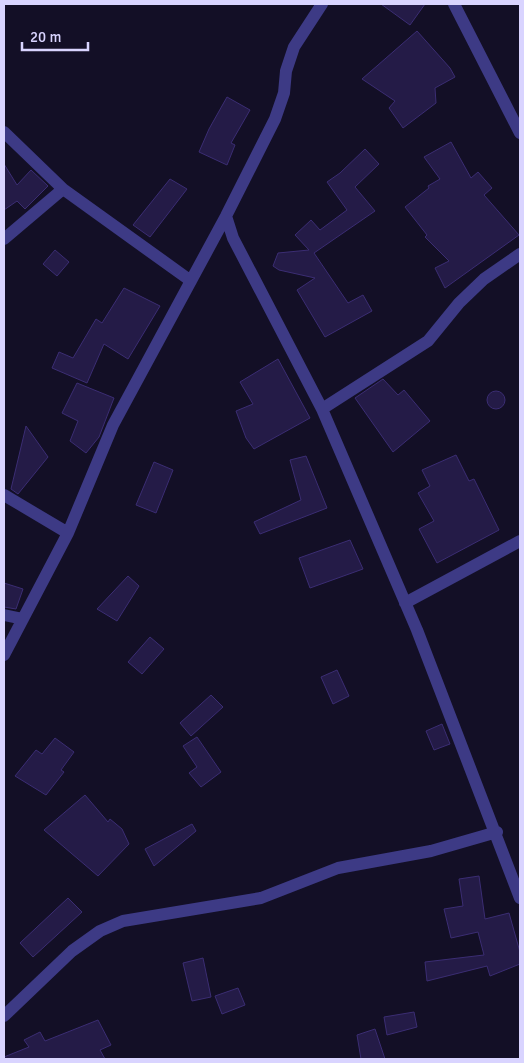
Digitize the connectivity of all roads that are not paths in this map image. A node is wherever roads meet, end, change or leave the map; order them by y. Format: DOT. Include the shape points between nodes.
graph roads {
  1 [pos="322,4"];
  2 [pos="454,4"];
  3 [pos="4,132"];
  4 [pos="520,133"];
  5 [pos="63,190"];
  6 [pos="226,216"];
  7 [pos="4,239"];
  8 [pos="520,254"];
  9 [pos="190,281"];
  10 [pos="322,409"];
  11 [pos="4,495"];
  12 [pos="68,533"];
  13 [pos="520,541"];
  14 [pos="405,603"];
  15 [pos="4,615"];
  16 [pos="23,619"];
  17 [pos="4,655"];
  18 [pos="496,832"];
  19 [pos="520,898"];
  20 [pos="4,1016"];
  1 -- 6 [label="street" via="294,47 275,119"];
  2 -- 4 [label="street"];
  3 -- 5 [label="street"];
  5 -- 7 [label="street"];
  5 -- 9 [label="street"];
  6 -- 9 [label="street"];
  6 -- 10 [label="street" via="233,238"];
  8 -- 10 [label="street" via="484,279 428,341"];
  9 -- 12 [label="street" via="113,425"];
  10 -- 14 [label="street"];
  11 -- 12 [label="street"];
  12 -- 16 [label="street"];
  13 -- 14 [label="street"];
  14 -- 18 [label="street"];
  15 -- 16 [label="street"];
  16 -- 17 [label="street"];
  18 -- 19 [label="street"];
  18 -- 20 [label="street" via="431,851 338,868 261,898 123,921 100,931 72,951"];
}
